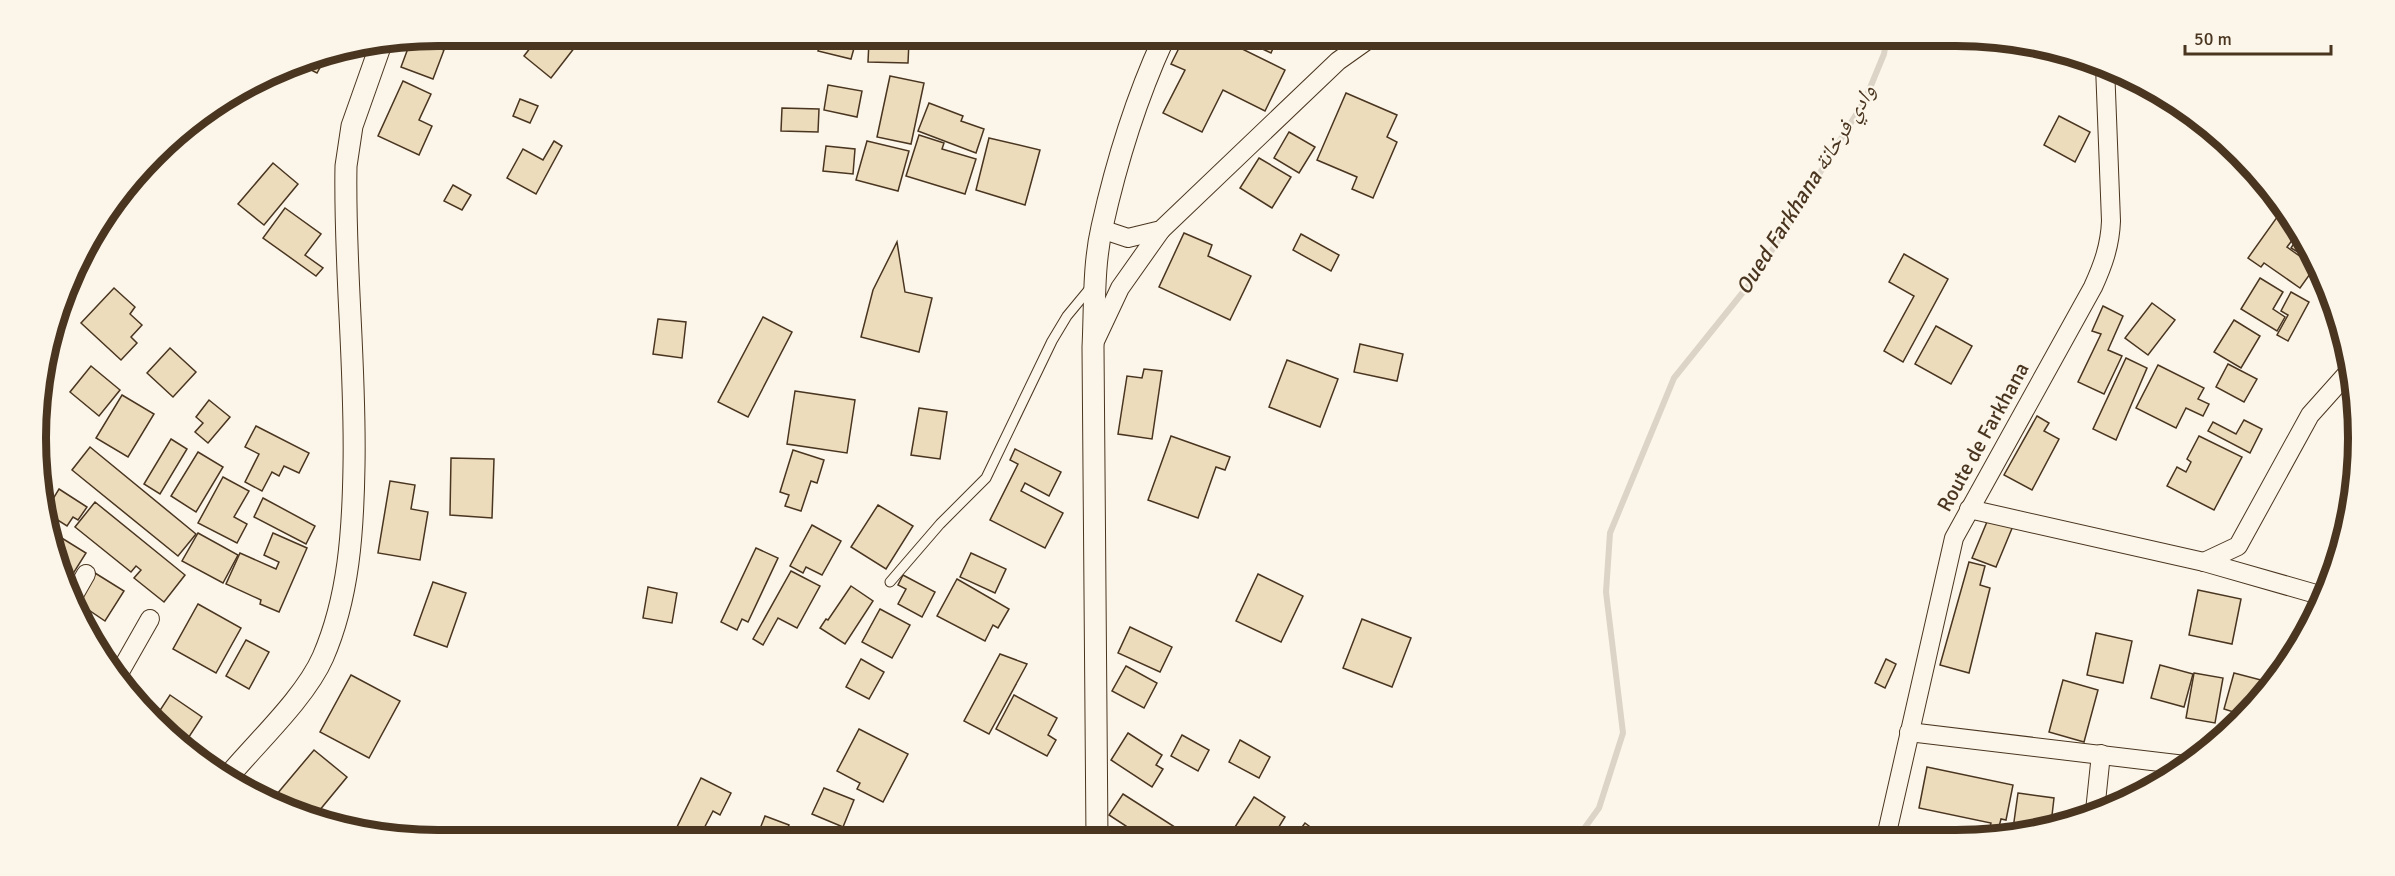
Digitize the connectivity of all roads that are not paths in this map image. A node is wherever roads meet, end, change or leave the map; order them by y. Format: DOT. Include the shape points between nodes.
graph roads {
  1 [pos="1161,46"];
  2 [pos="1360,46"];
  3 [pos="378,51"];
  4 [pos="2105,75"];
  5 [pos="1101,229"];
  6 [pos="1161,230"];
  7 [pos="1096,280"];
  8 [pos="1093,347"];
  9 [pos="2343,378"];
  10 [pos="1969,509"];
  11 [pos="2204,562"];
  12 [pos="86,574"];
  13 [pos="890,582"];
  14 [pos="77,590"];
  15 [pos="2316,594"];
  16 [pos="150,620"];
  17 [pos="122,669"];
  18 [pos="1909,732"];
  19 [pos="2101,754"];
  20 [pos="2175,764"];
  21 [pos="233,771"];
  22 [pos="2096,804"];
  23 [pos="1097,830"];
  24 [pos="1888,830"];
  1 -- 5 [label="street" via="1133,118"];
  2 -- 6 [label="street" via="1338,61"];
  3 -- 21 [label="street" via="352,126 345,166 355,439 348,572 336,624 322,659 303,689"];
  4 -- 10 [label="street, Route de Farkhana" via="2111,221 2104,262 2094,287"];
  5 -- 6 [label="street" via="1128,238"];
  5 -- 7 [label="street"];
  6 -- 8 [label="street" via="1120,288"];
  7 -- 8 [label="street"];
  7 -- 13 [label="lane" via="1052,341 986,478"];
  8 -- 23 [label="street"];
  9 -- 11 [label="street" via="2310,415 2238,546"];
  10 -- 11 [label="street"];
  10 -- 18 [label="street, Route de Farkhana" via="1953,538"];
  11 -- 15 [label="street"];
  12 -- 14 [label="street"];
  16 -- 17 [label="street"];
  18 -- 19 [label="street"];
  18 -- 24 [label="street, Route de Farkhana"];
  19 -- 20 [label="street"];
  19 -- 22 [label="street"];
}
